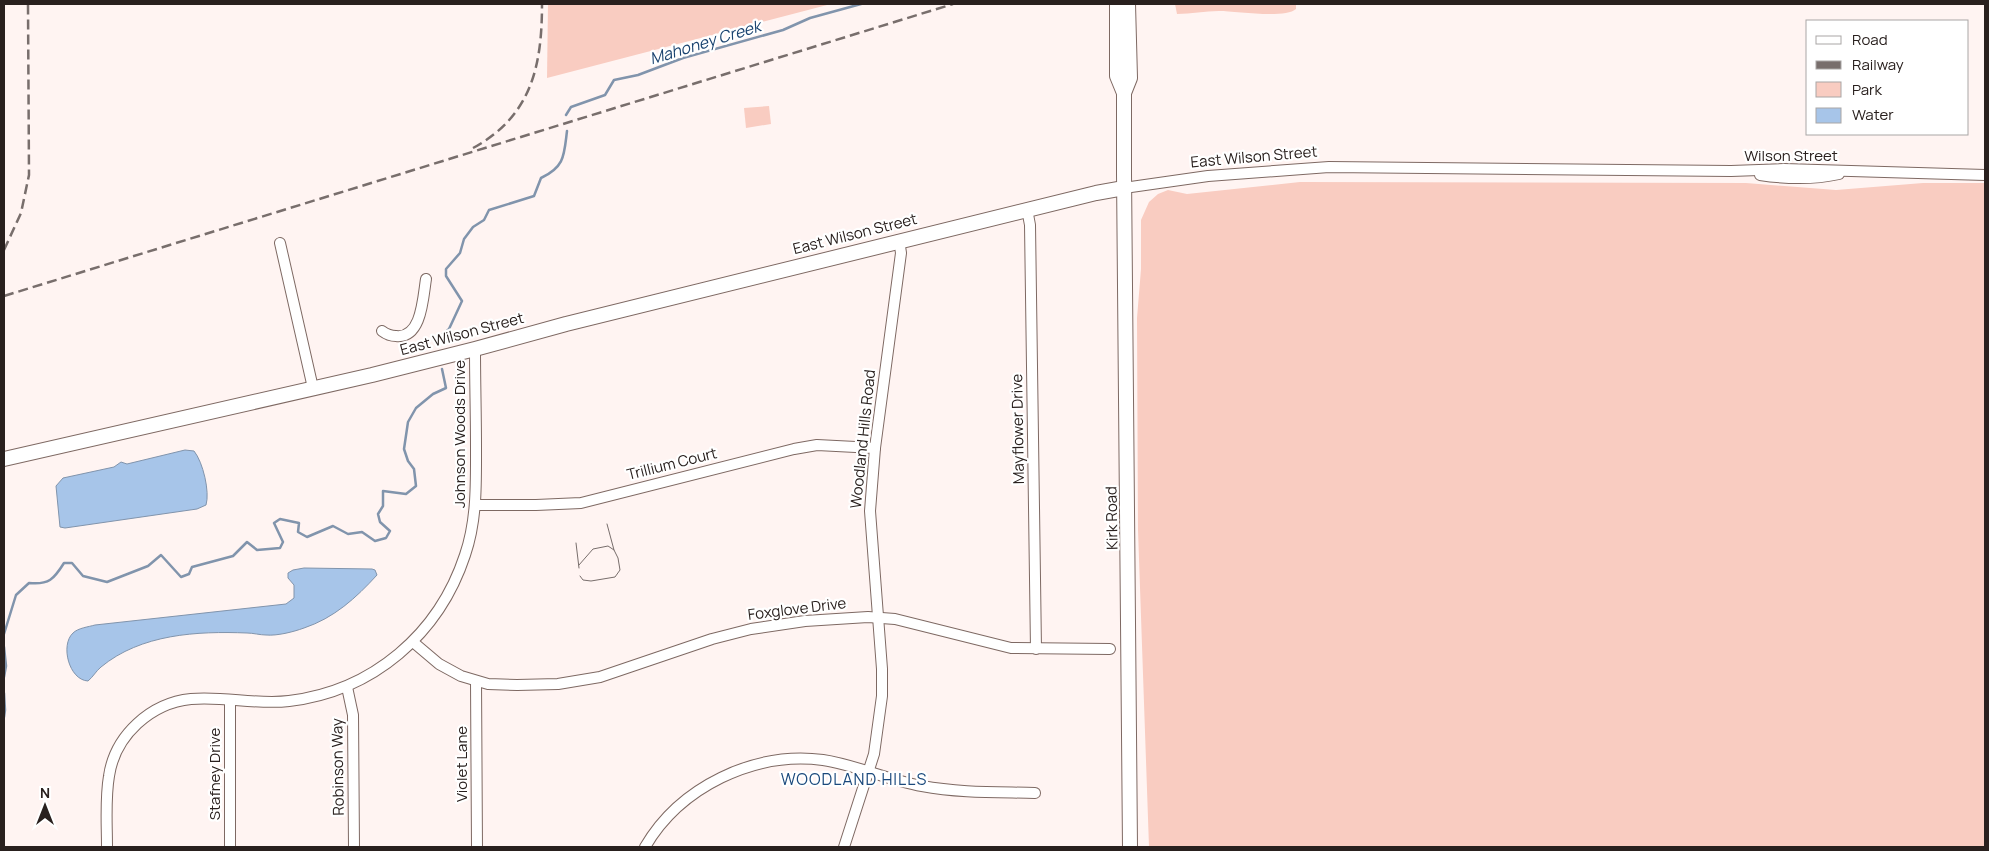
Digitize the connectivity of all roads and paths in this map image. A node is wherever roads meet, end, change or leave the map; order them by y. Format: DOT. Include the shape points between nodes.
graph roads {
  1 [pos="1118,4"];
  2 [pos="1128,4"];
  3 [pos="1124,93"];
  4 [pos="1731,171"];
  5 [pos="1985,175"];
  6 [pos="1124,188"];
  7 [pos="1027,209"];
  8 [pos="899,240"];
  9 [pos="280,243"];
  10 [pos="426,279"];
  11 [pos="382,331"];
  12 [pos="475,349"];
  13 [pos="313,388"];
  14 [pos="875,448"];
  15 [pos="4,460"];
  16 [pos="476,505"];
  17 [pos="877,616"];
  18 [pos="413,642"];
  19 [pos="1036,649"];
  20 [pos="1110,649"];
  21 [pos="476,681"];
  22 [pos="346,687"];
  23 [pos="230,700"];
  24 [pos="868,772"];
  25 [pos="1035,793"];
  26 [pos="107,847"];
  27 [pos="230,847"];
  28 [pos="354,847"];
  29 [pos="477,847"];
  30 [pos="645,847"];
  31 [pos="844,847"];
  32 [pos="1130,847"];
  1 -- 3 [label="street" via="1117,76"];
  2 -- 3 [label="street" via="1130,78"];
  3 -- 6 [label="street, Kirk Road"];
  4 -- 5 [label="street, Wilson Street" via="1785,179 1850,172"];
  4 -- 6 [label="street, East Wilson Street" via="1329,167 1208,176"];
  6 -- 7 [label="street, East Wilson Street"];
  6 -- 32 [label="street, Kirk Road"];
  7 -- 8 [label="street, East Wilson Street"];
  7 -- 19 [label="street, Mayflower Drive" via="1030,225"];
  8 -- 12 [label="street, East Wilson Street"];
  8 -- 14 [label="street, Woodland Hills Road" via="901,253"];
  9 -- 13 [label="street"];
  10 -- 11 [label="street" via="416,327 404,337"];
  12 -- 13 [label="street, East Wilson Street"];
  12 -- 16 [label="street, Johnson Woods Drive"];
  13 -- 15 [label="street, East Wilson Street"];
  14 -- 16 [label="street, Trillium Court" via="817,446 794,449 580,503"];
  14 -- 17 [label="street, Woodland Hills Road" via="870,511"];
  16 -- 18 [label="street, Johnson Woods Drive" via="459,572 439,610"];
  17 -- 19 [label="street, Foxglove Drive" via="1011,648"];
  17 -- 21 [label="street, Foxglove Drive" via="804,621 751,629 587,680 517,685"];
  17 -- 24 [label="street, Woodland Hills Road" via="882,696"];
  18 -- 21 [label="street, Foxglove Drive" via="447,669"];
  18 -- 22 [label="street, Johnson Woods Drive" via="382,668"];
  19 -- 20 [label="street, Foxglove Drive"];
  21 -- 29 [label="street, Violet Lane"];
  22 -- 23 [label="street, Johnson Woods Drive" via="288,702"];
  22 -- 28 [label="street, Robinson Way" via="353,715"];
  23 -- 26 [label="street, Johnson Woods Drive" via="172,702 154,710 126,735 109,774"];
  23 -- 27 [label="street, Stafney Drive"];
  24 -- 25 [label="street" via="935,788"];
  24 -- 30 [label="street" via="835,762 805,759 773,761 741,769 712,783 680,805"];
  24 -- 31 [label="street, Woodland Hills Road"];
}
